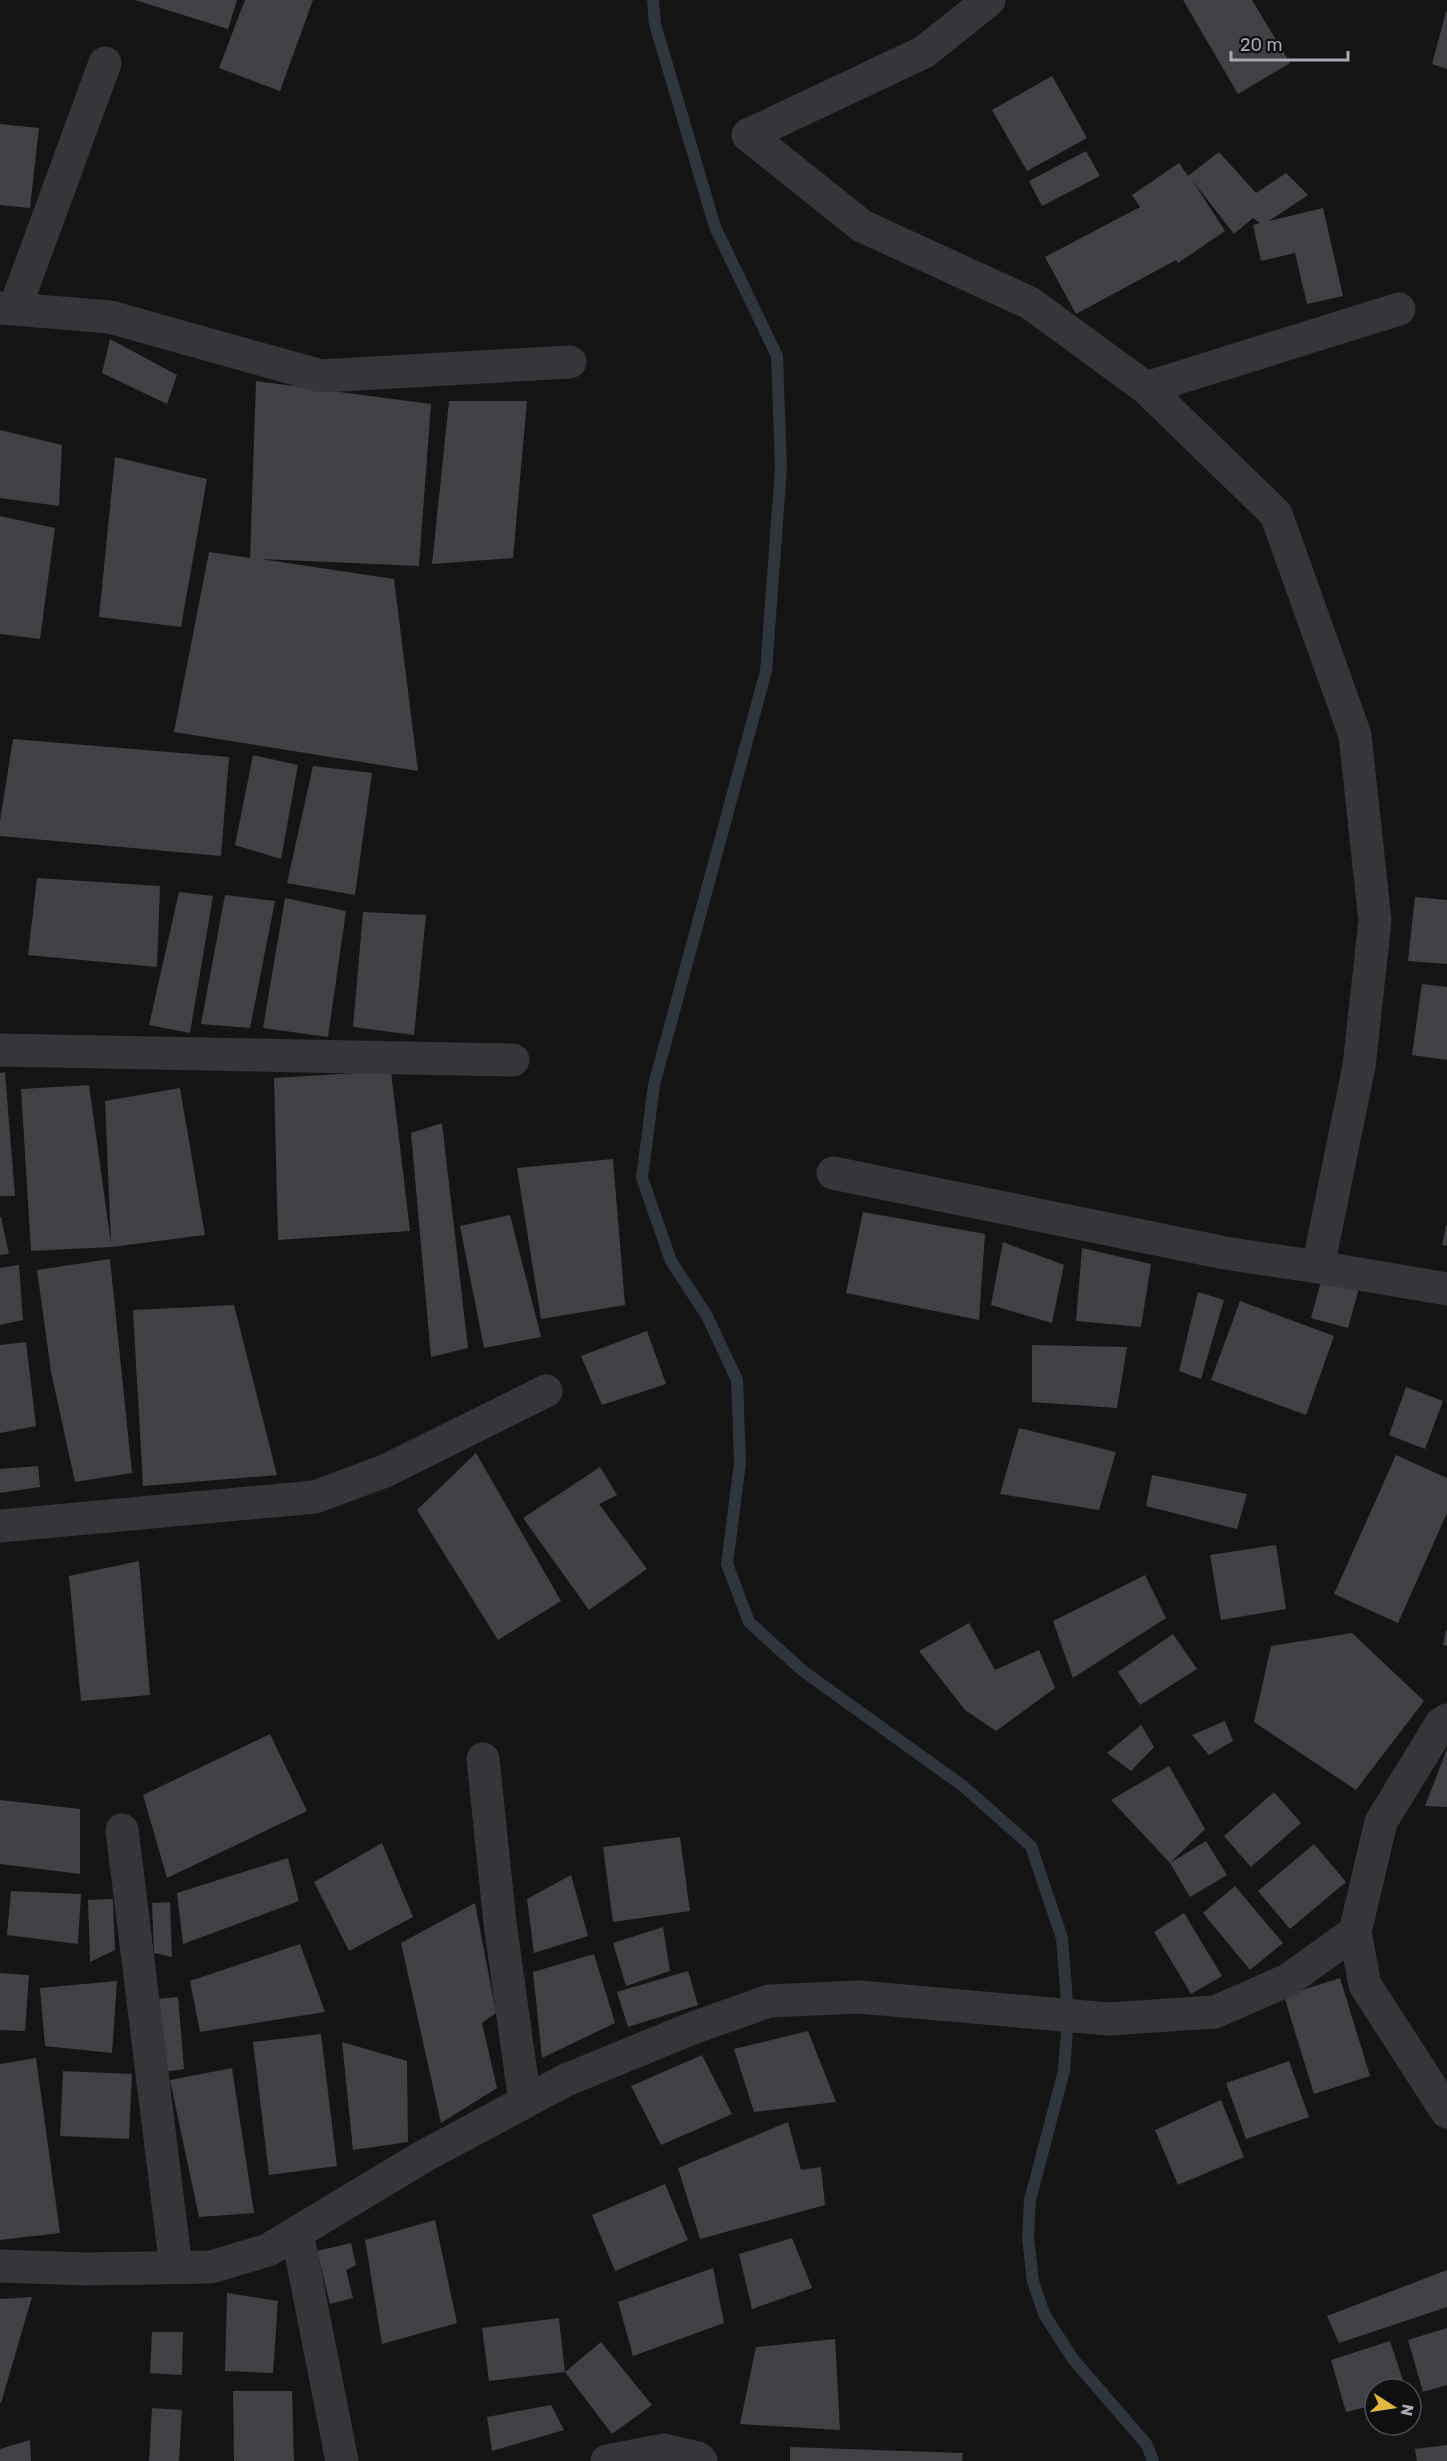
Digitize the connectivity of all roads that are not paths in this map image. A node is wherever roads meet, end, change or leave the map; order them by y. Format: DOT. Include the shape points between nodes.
graph roads {
  1 [pos="989,0"];
  2 [pos="105,63"];
  3 [pos="7,308"];
  4 [pos="1399,309"];
  5 [pos="570,362"];
  6 [pos="1146,388"];
  7 [pos="0,1050"];
  8 [pos="513,1060"];
  9 [pos="833,1173"];
  10 [pos="1318,1267"];
  11 [pos="1447,1289"];
  12 [pos="546,1391"];
  13 [pos="0,1526"];
  14 [pos="1447,1720"];
  15 [pos="483,1759"];
  16 [pos="122,1830"];
  17 [pos="1355,1932"];
  18 [pos="525,2102"];
  19 [pos="1447,2112"];
  20 [pos="297,2233"];
  21 [pos="0,2266"];
  22 [pos="176,2268"];
  23 [pos="342,2461"];
  24 [pos="607,2461"];
  25 [pos="701,2461"];
  1 -- 6 [label="street" via="924,52 748,135 862,226 1030,303"];
  2 -- 3 [label="street"];
  3 -- 5 [label="street" via="110,317 321,376"];
  4 -- 6 [label="street"];
  6 -- 10 [label="street" via="1276,514 1355,735 1375,921 1359,1066"];
  7 -- 8 [label="street"];
  9 -- 10 [label="street" via="1225,1253"];
  10 -- 11 [label="street"];
  12 -- 13 [label="street" via="385,1471 315,1497"];
  14 -- 17 [label="street" via="1381,1822"];
  15 -- 18 [label="street" via="500,1923"];
  16 -- 22 [label="street"];
  17 -- 18 [label="street" via="1288,1980 1215,2012 1108,2019 859,1997 769,2001 566,2080"];
  17 -- 19 [label="street" via="1365,1985"];
  18 -- 20 [label="street" via="424,2156"];
  20 -- 22 [label="street" via="268,2250 211,2267"];
  20 -- 23 [label="street"];
  21 -- 22 [label="street"];
  24 -- 25 [label="street" via="664,2450"];
}
